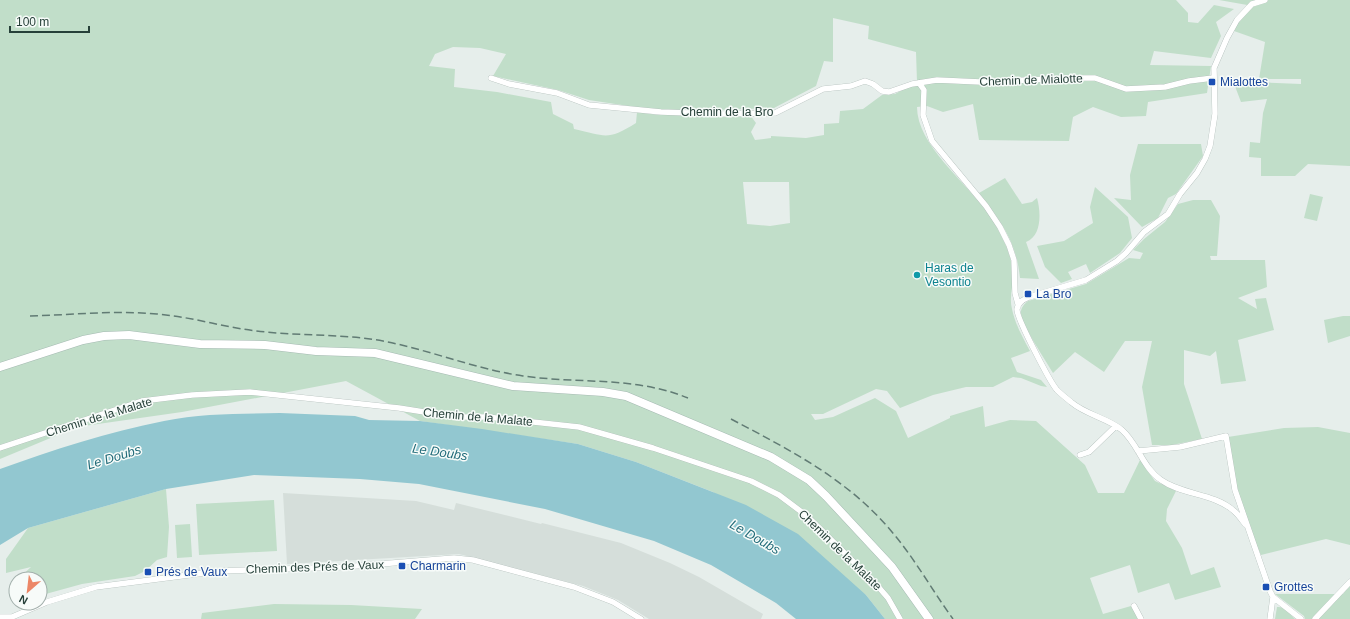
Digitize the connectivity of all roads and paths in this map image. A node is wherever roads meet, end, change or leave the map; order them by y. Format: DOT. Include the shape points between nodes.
graph roads {
  1 [pos="1265,0"];
  2 [pos="491,78"];
  3 [pos="1213,78"];
  4 [pos="919,83"];
  5 [pos="1018,304"];
  6 [pos="0,367"];
  7 [pos="1116,426"];
  8 [pos="0,448"];
  9 [pos="1138,451"];
  10 [pos="1080,455"];
  11 [pos="1246,524"];
  12 [pos="1350,582"];
  13 [pos="1273,597"];
  14 [pos="1134,606"];
  15 [pos="0,617"];
  16 [pos="7,618"];
  17 [pos="641,619"];
  18 [pos="900,619"];
  19 [pos="929,619"];
  20 [pos="1141,619"];
  21 [pos="1270,619"];
  22 [pos="1301,619"];
  23 [pos="1315,619"];
  1 -- 3 [label="street" via="1252,4 1232,28 1218,57"];
  2 -- 4 [label="street, Chemin de la Bro" via="557,93 589,105 661,112 719,114 775,113 823,89 865,82 889,92"];
  3 -- 4 [label="street, Chemin de Mialotte" via="1165,88 1126,88 1095,78 980,82 937,80"];
  3 -- 5 [label="street" via="1215,114 1210,146 1197,173 1165,218 1144,232 1117,261 1086,280 1033,295"];
  4 -- 5 [label="street" via="924,90 923,116 932,141 986,206 1009,245 1014,260"];
  5 -- 7 [label="street" via="1017,312 1023,328 1058,390 1087,413"];
  6 -- 19 [label="main road" via="83,340 129,335 206,344 375,353 513,386 626,396 771,458 809,480 892,567"];
  7 -- 9 [label="street" via="1128,436"];
  7 -- 10 [label="street" via="1088,452"];
  8 -- 18 [label="street, Chemin de la Malate" via="142,401 192,394 242,393 578,427 653,448 751,481 780,495 807,516 876,583"];
  9 -- 11 [label="street" via="1148,468 1162,481 1226,505"];
  9 -- 11 [label="street" via="1180,447 1226,436 1235,490"];
  11 -- 13 [label="street"];
  12 -- 23 [label="street"];
  13 -- 21 [label="street"];
  13 -- 22 [label="street"];
  14 -- 20 [label="street"];
  15 -- 16 [label="street, Chemin des Prés de Vaux"];
  16 -- 17 [label="street, Chemin des Prés de Vaux" via="96,587 228,571 343,567 454,558 473,560 574,587 613,602"];
}
